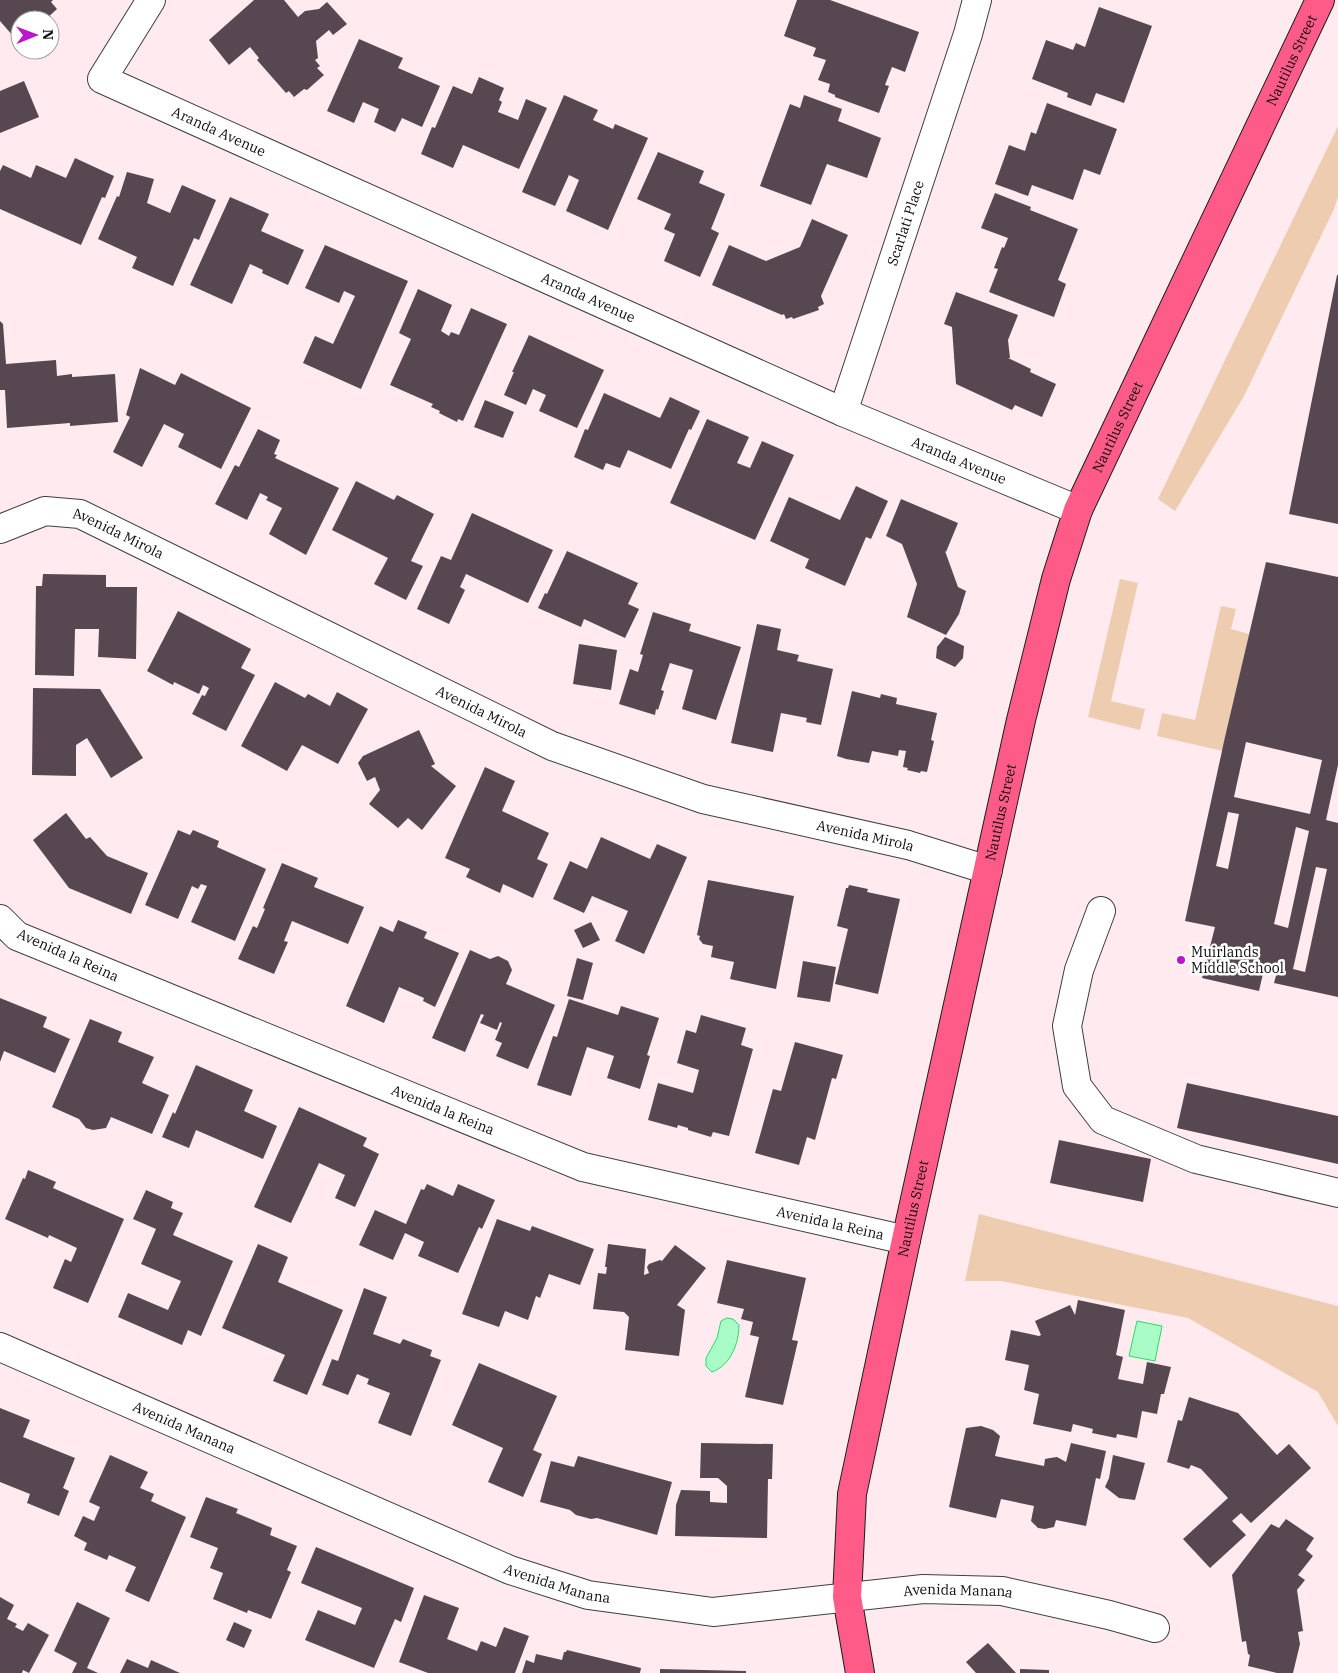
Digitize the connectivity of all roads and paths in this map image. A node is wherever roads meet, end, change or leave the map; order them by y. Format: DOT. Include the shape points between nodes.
graph roads {
  1 [pos="151,0"];
  2 [pos="977,0"];
  3 [pos="1320,0"];
  4 [pos="843,412"];
  5 [pos="1078,510"];
  6 [pos="0,529"];
  7 [pos="988,870"];
  8 [pos="1101,910"];
  9 [pos="0,919"];
  10 [pos="1338,1193"];
  11 [pos="906,1240"];
  12 [pos="0,1347"];
  13 [pos="848,1597"];
  14 [pos="1155,1628"];
  15 [pos="860,1673"];
  1 -- 4 [label="street, Aranda Avenue" via="102,79"];
  2 -- 4 [label="street, Scarlati Place"];
  3 -- 5 [label="main road, Nautilus Street"];
  4 -- 5 [label="street, Aranda Avenue"];
  5 -- 7 [label="main road, Nautilus Street" via="1056,579"];
  6 -- 7 [label="street, Avenida Mirola" via="45,511 80,514 552,746 703,799 908,845"];
  7 -- 11 [label="main road, Nautilus Street"];
  8 -- 10 [label="street" via="1079,970 1068,1026 1077,1086 1103,1120 1196,1159"];
  9 -- 11 [label="street, Avenida la Reina" via="17,936 583,1167"];
  11 -- 13 [label="main road, Nautilus Street" via="852,1494"];
  12 -- 13 [label="street, Avenida Manana" via="510,1570 588,1595 713,1612"];
  13 -- 14 [label="street, Avenida Manana" via="924,1589 1002,1590"];
  13 -- 15 [label="main road, Nautilus Street"];
}
